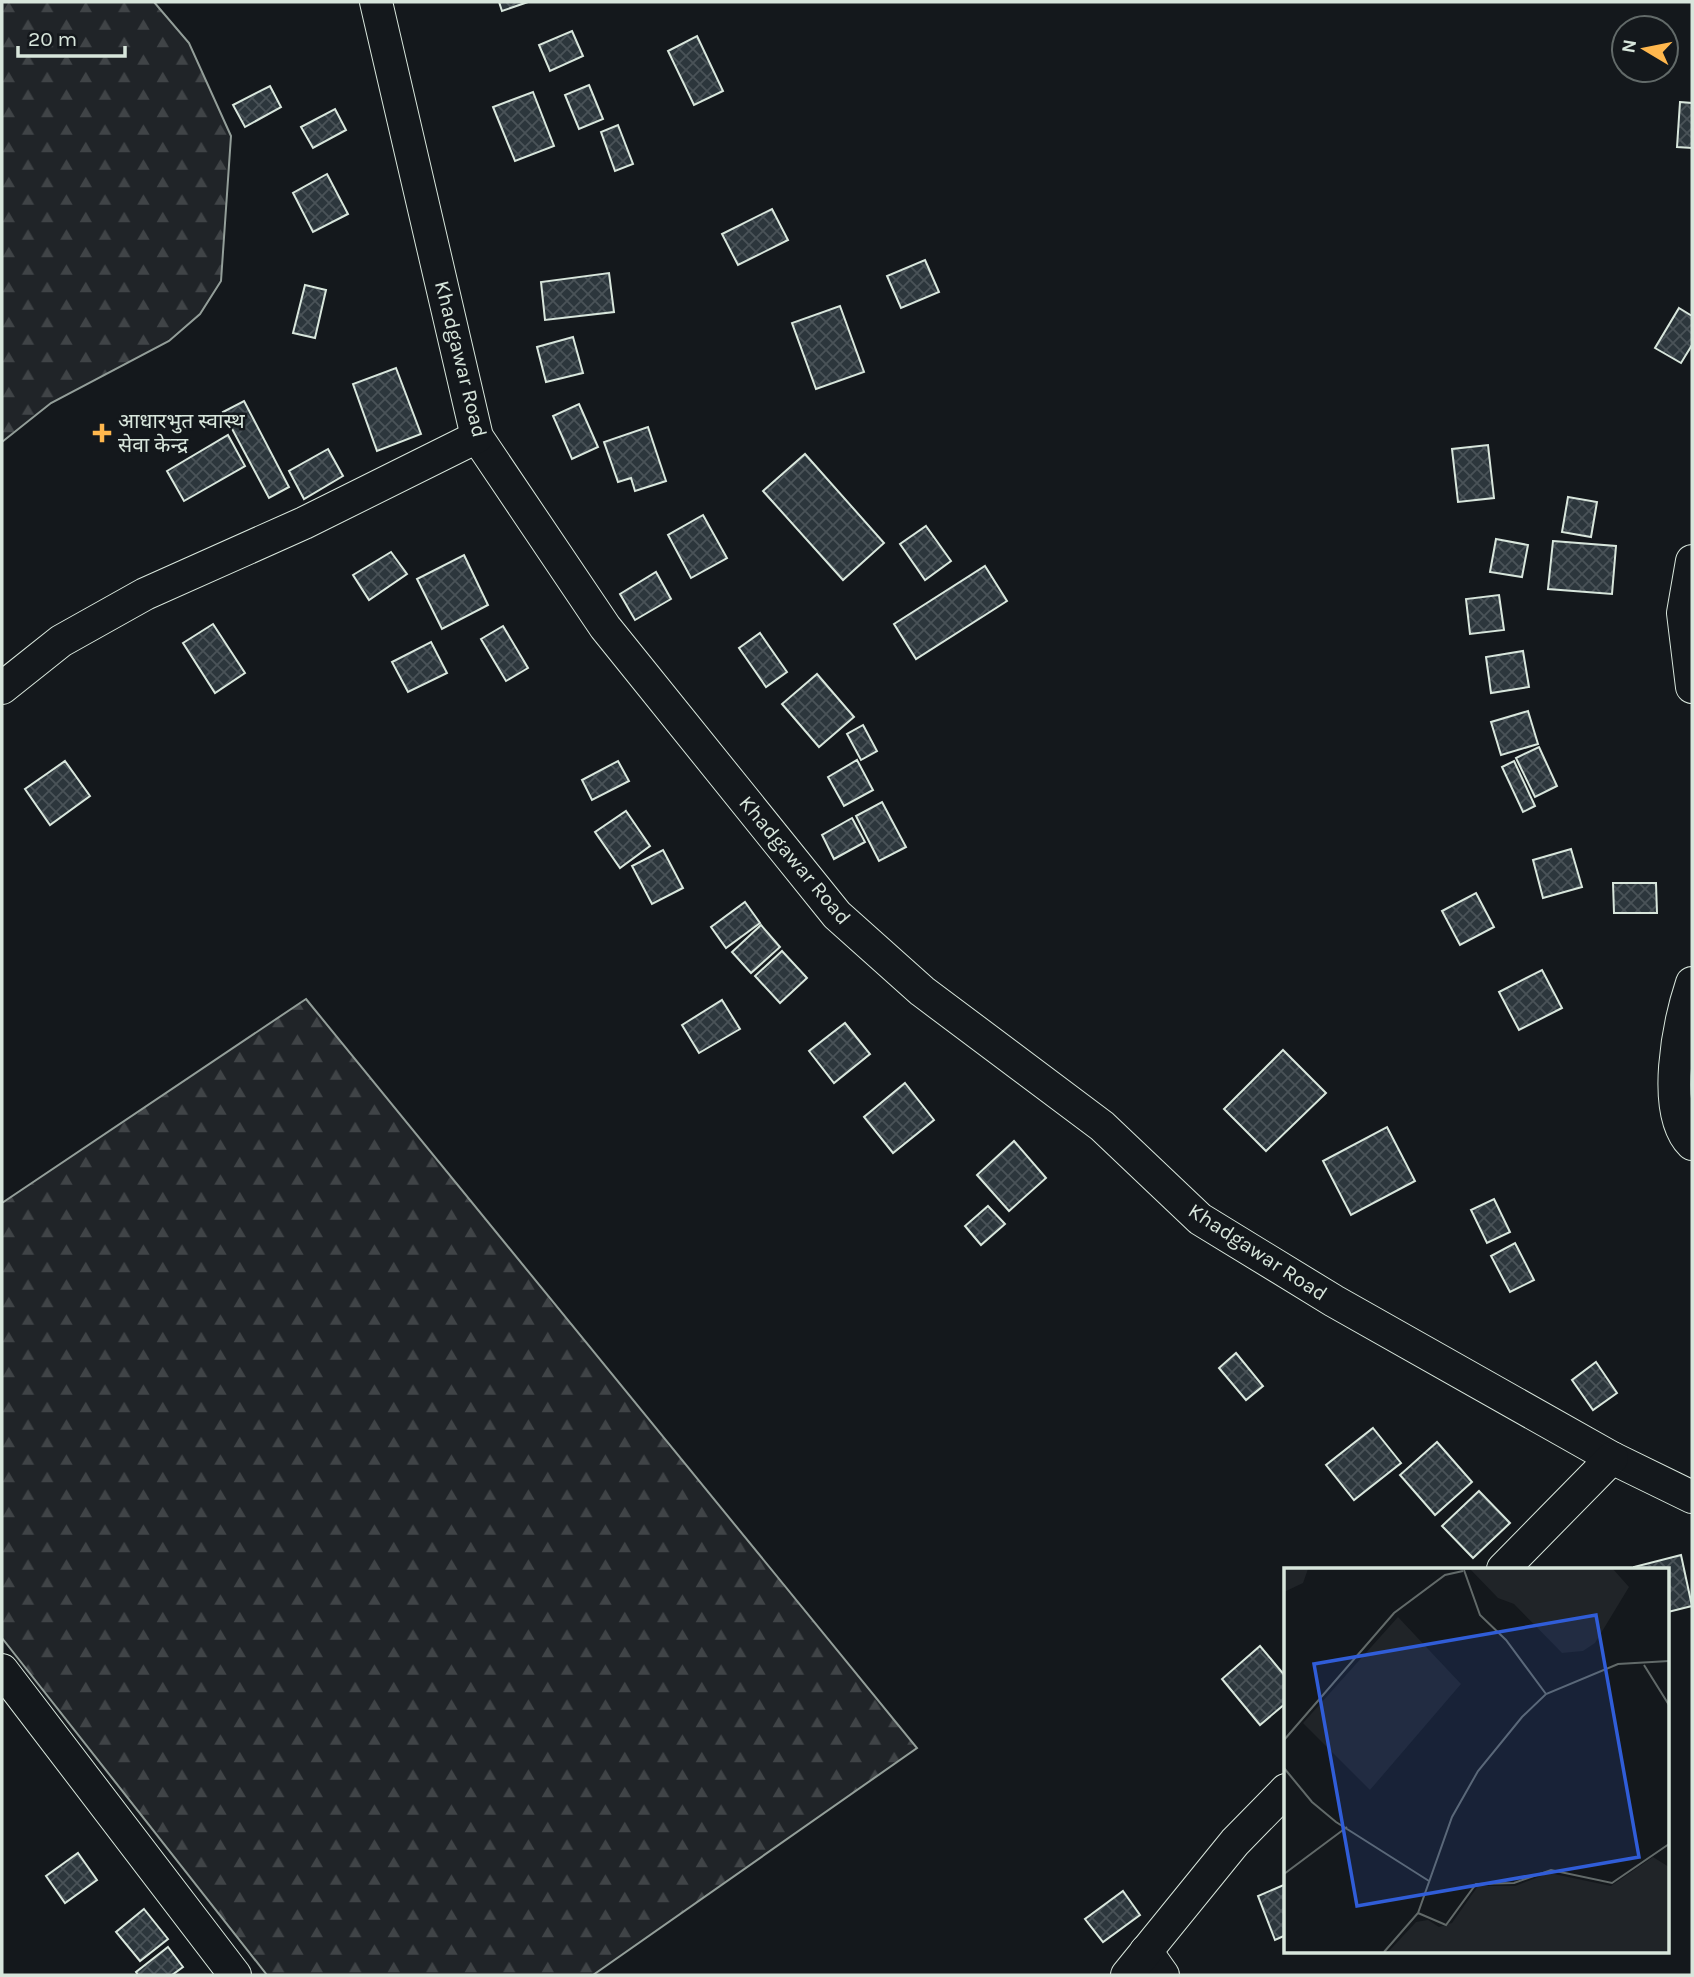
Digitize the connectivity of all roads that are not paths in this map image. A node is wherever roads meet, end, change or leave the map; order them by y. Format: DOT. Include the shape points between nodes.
graph roads {
  1 [pos="376,2"];
  2 [pos="477,436"];
  3 [pos="1692,561"];
  4 [pos="1692,687"];
  5 [pos="2,688"];
  6 [pos="1692,983"];
  7 [pos="1692,1144"];
  8 [pos="1612,1458"];
  9 [pos="1692,1497"];
  10 [pos="1504,1568"];
  11 [pos="2,1670"];
  12 [pos="1284,1792"];
  13 [pos="1145,1967"];
  14 [pos="235,1975"];
  1 -- 2 [label="street, Khadgawar Road"];
  2 -- 5 [label="street" via="304,523 145,594 61,641"];
  2 -- 8 [label="street, Khadgawar Road" via="605,627 837,915 922,991 1101,1126 1200,1219 1334,1301"];
  3 -- 4 [label="street" via="1684,613"];
  6 -- 7 [label="street" via="1676,1060 1675,1105"];
  8 -- 9 [label="street, Khadgawar Road"];
  8 -- 10 [label="street"];
  11 -- 14 [label="street"];
  12 -- 13 [label="street" via="1235,1842"];
}
